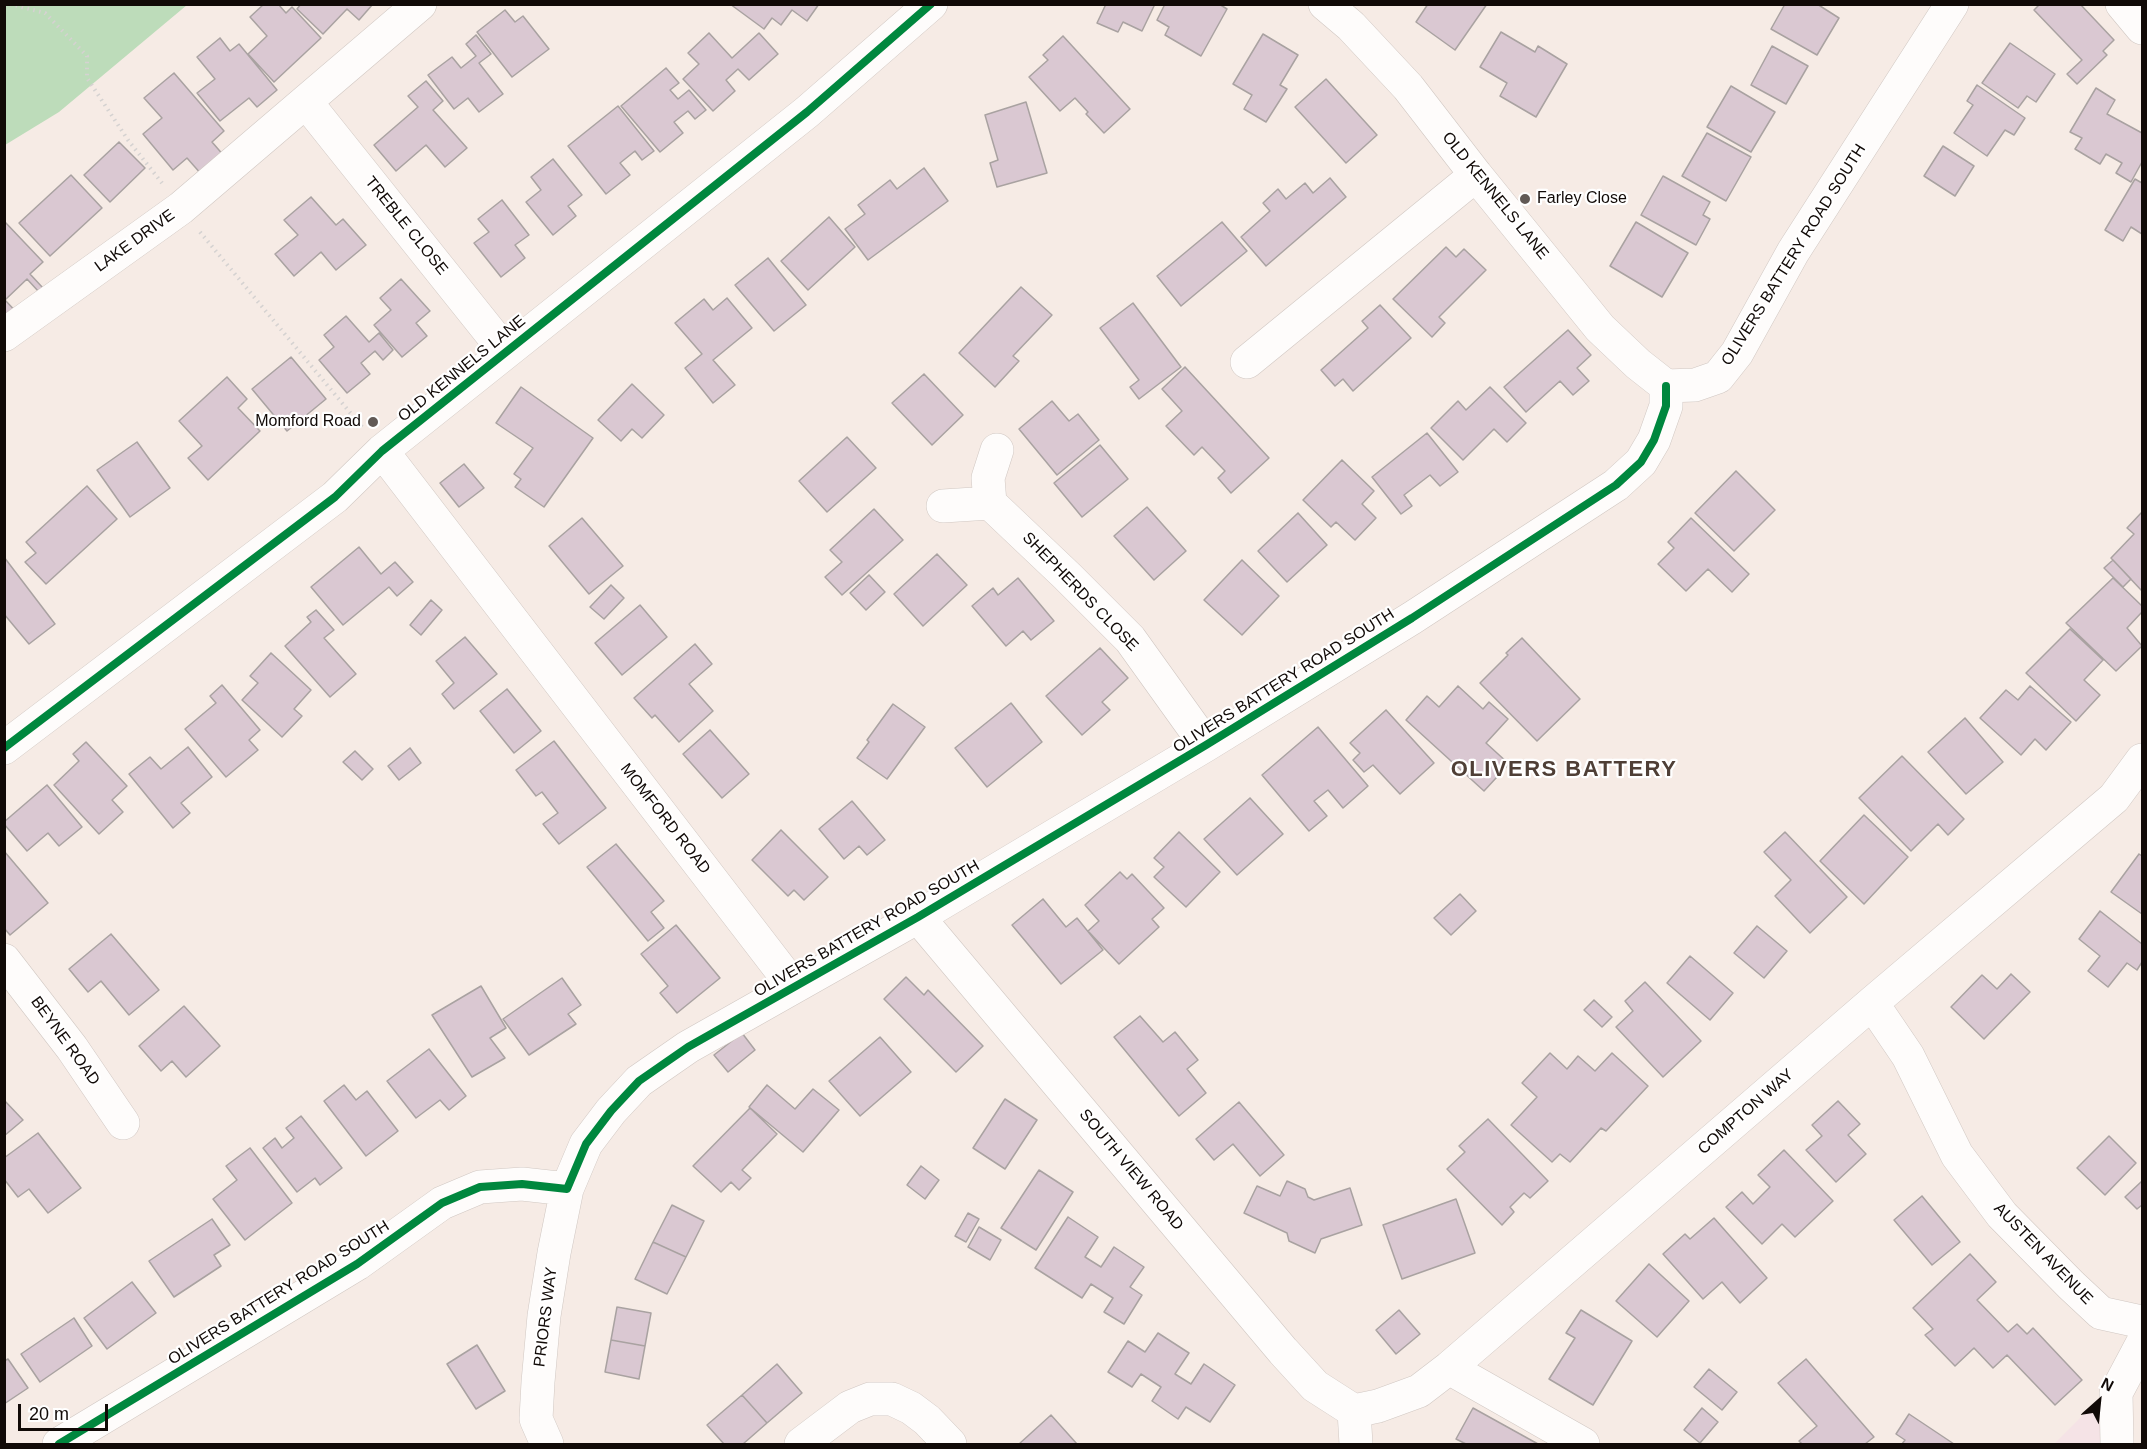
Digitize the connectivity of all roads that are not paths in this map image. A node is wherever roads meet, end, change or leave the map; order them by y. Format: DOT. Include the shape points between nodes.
graph roads {
  1 [pos="420,4"];
  2 [pos="931,4"];
  3 [pos="1325,4"];
  4 [pos="1952,4"];
  5 [pos="306,102"];
  6 [pos="1476,175"];
  7 [pos="4,335"];
  8 [pos="505,351"];
  9 [pos="1247,362"];
  10 [pos="1666,386"];
  11 [pos="997,450"];
  12 [pos="382,451"];
  13 [pos="990,503"];
  14 [pos="943,506"];
  15 [pos="1206,745"];
  16 [pos="4,747"];
  17 [pos="2142,760"];
  18 [pos="918,917"];
  19 [pos="4,960"];
  20 [pos="794,987"];
  21 [pos="1872,1003"];
  22 [pos="123,1123"];
  23 [pos="567,1189"];
  24 [pos="2142,1322"];
  25 [pos="2142,1344"];
  26 [pos="1449,1368"];
  27 [pos="1354,1412"];
  28 [pos="2110,1439"];
  29 [pos="59,1444"];
  30 [pos="547,1444"];
  31 [pos="801,1444"];
  32 [pos="950,1444"];
  33 [pos="1356,1444"];
  34 [pos="1583,1444"];
  1 -- 5 [label="street"];
  2 -- 8 [label="street, OLD KENNELS LANE" via="807,111"];
  3 -- 6 [label="street, OLD KENNELS LANE" via="1408,87"];
  4 -- 10 [label="street, OLIVERS BATTERY ROAD SOUTH" via="1793,252 1737,353 1718,377 1695,385"];
  5 -- 7 [label="street, LAKE DRIVE" via="181,208"];
  5 -- 8 [label="street, TREBLE CLOSE"];
  6 -- 9 [label="street"];
  6 -- 10 [label="street, OLD KENNELS LANE" via="1600,328"];
  8 -- 12 [label="street, OLD KENNELS LANE"];
  10 -- 15 [label="street, OLIVERS BATTERY ROAD SOUTH" via="1666,406 1654,440 1641,462 1616,485 1412,618"];
  11 -- 13 [label="street" via="988,478"];
  12 -- 16 [label="street, OLD KENNELS LANE" via="335,497"];
  12 -- 20 [label="street, MOMFORD ROAD"];
  13 -- 14 [label="street"];
  13 -- 15 [label="street, SHEPHERDS CLOSE" via="1130,639"];
  15 -- 18 [label="street, OLIVERS BATTERY ROAD SOUTH"];
  17 -- 21 [label="street, COMPTON WAY" via="2114,798"];
  18 -- 20 [label="street, OLIVERS BATTERY ROAD SOUTH"];
  18 -- 27 [label="street, SOUTH VIEW ROAD" via="1283,1351 1314,1386"];
  19 -- 22 [label="street, BEYNE ROAD" via="72,1048"];
  20 -- 23 [label="street, OLIVERS BATTERY ROAD SOUTH" via="688,1047 639,1081 586,1144"];
  21 -- 24 [label="street, AUSTEN AVENUE" via="1908,1056 1957,1155 2002,1215 2101,1313"];
  21 -- 26 [label="street, COMPTON WAY"];
  23 -- 29 [label="street, OLIVERS BATTERY ROAD SOUTH" via="522,1184 480,1187 442,1203 357,1264"];
  23 -- 30 [label="street, PRIORS WAY" via="546,1306 538,1382 536,1419"];
  25 -- 28 [label="street" via="2116,1393"];
  26 -- 27 [label="street, COMPTON WAY" via="1419,1391"];
  26 -- 34 [label="street"];
  27 -- 33 [label="street"];
  31 -- 32 [label="street" via="850,1407 870,1399 892,1399 911,1408"];
}
